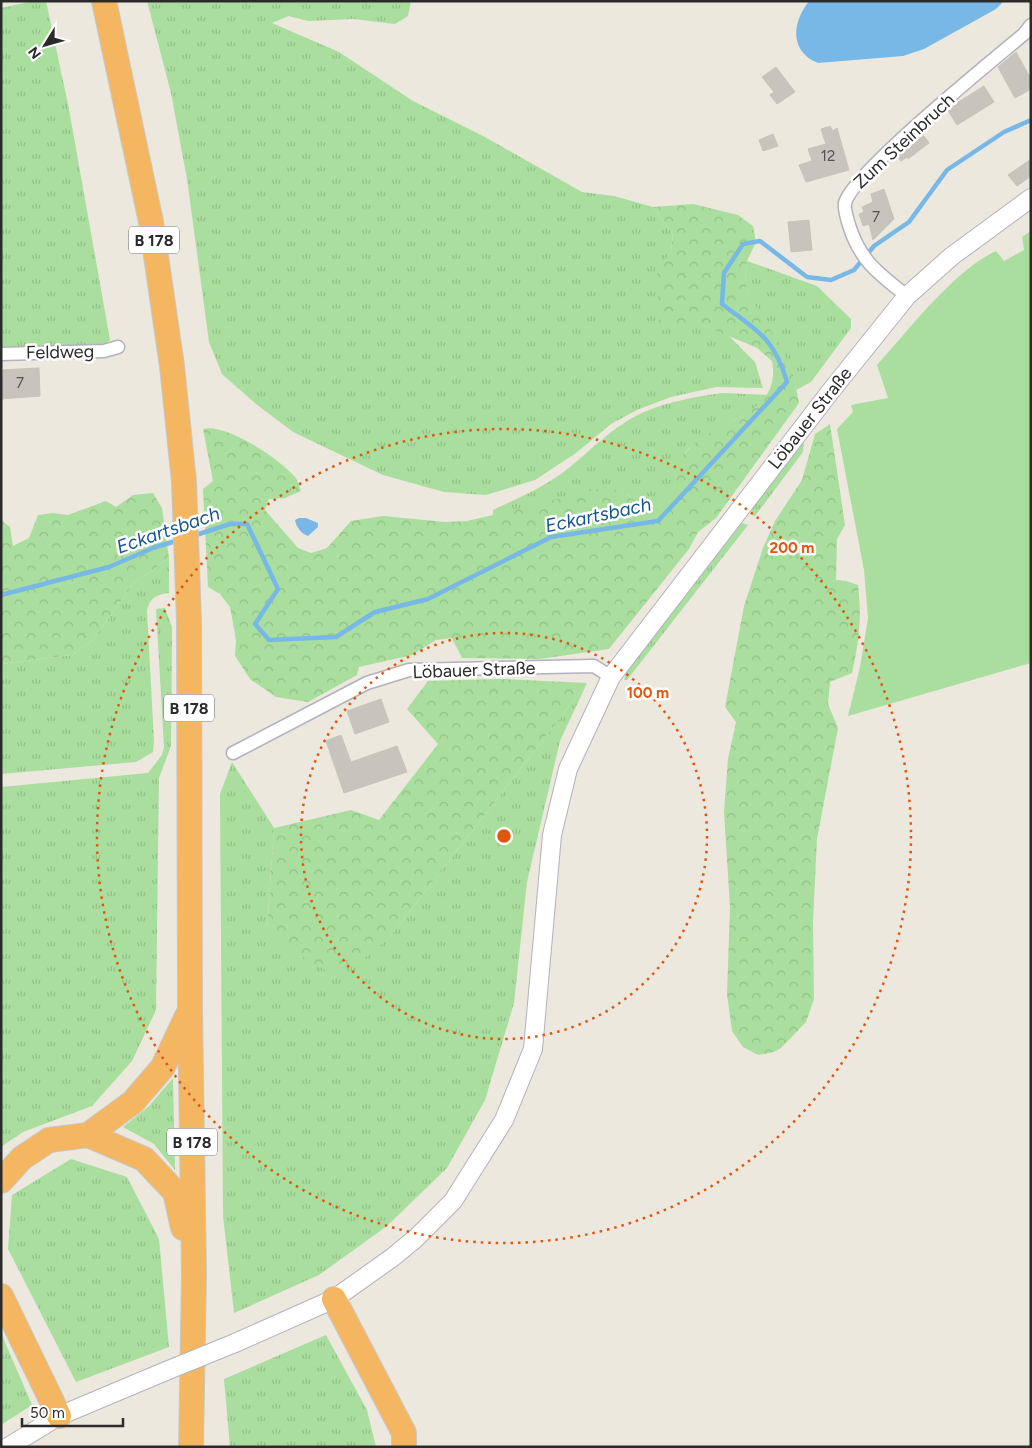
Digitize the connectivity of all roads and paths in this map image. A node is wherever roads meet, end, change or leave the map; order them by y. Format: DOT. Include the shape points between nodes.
graph roads {
  1 [pos="104,1"];
  2 [pos="1031,24"];
  3 [pos="1031,198"];
  4 [pos="907,296"];
  5 [pos="118,347"];
  6 [pos="1,354"];
  7 [pos="615,671"];
  8 [pos="233,753"];
  9 [pos="190,1010"];
  10 [pos="88,1135"];
  11 [pos="1,1181"];
  12 [pos="194,1274"];
  13 [pos="1,1296"];
  14 [pos="334,1299"];
  15 [pos="59,1416"];
  16 [pos="193,1442"];
  17 [pos="8,1447"];
  18 [pos="404,1447"];
  1 -- 9 [label="highway, B 178" via="151,222 172,366 184,482 189,621"];
  2 -- 4 [label="street, Zum Steinbruch" via="1024,34 927,117 849,192 845,211 856,245 873,269"];
  3 -- 4 [label="main road, Löbauer Straße" via="952,256"];
  4 -- 7 [label="main road, Löbauer Straße"];
  5 -- 6 [label="street, Feldweg" via="104,351"];
  7 -- 8 [label="street, Löbauer Straße" via="594,666 409,670 359,687"];
  7 -- 14 [label="main road" via="568,769 552,835 533,1048 504,1120 452,1201 400,1251"];
  9 -- 10 [label="highway" via="163,1066 132,1102"];
  9 -- 12 [label="highway, B 178"];
  10 -- 11 [label="highway" via="49,1140 22,1158"];
  10 -- 12 [label="highway" via="144,1159 175,1192"];
  12 -- 16 [label="highway, B 178"];
  13 -- 15 [label="highway"];
  14 -- 15 [label="main road, bridge"];
  14 -- 18 [label="highway" via="404,1433"];
  15 -- 17 [label="main road"];
}
